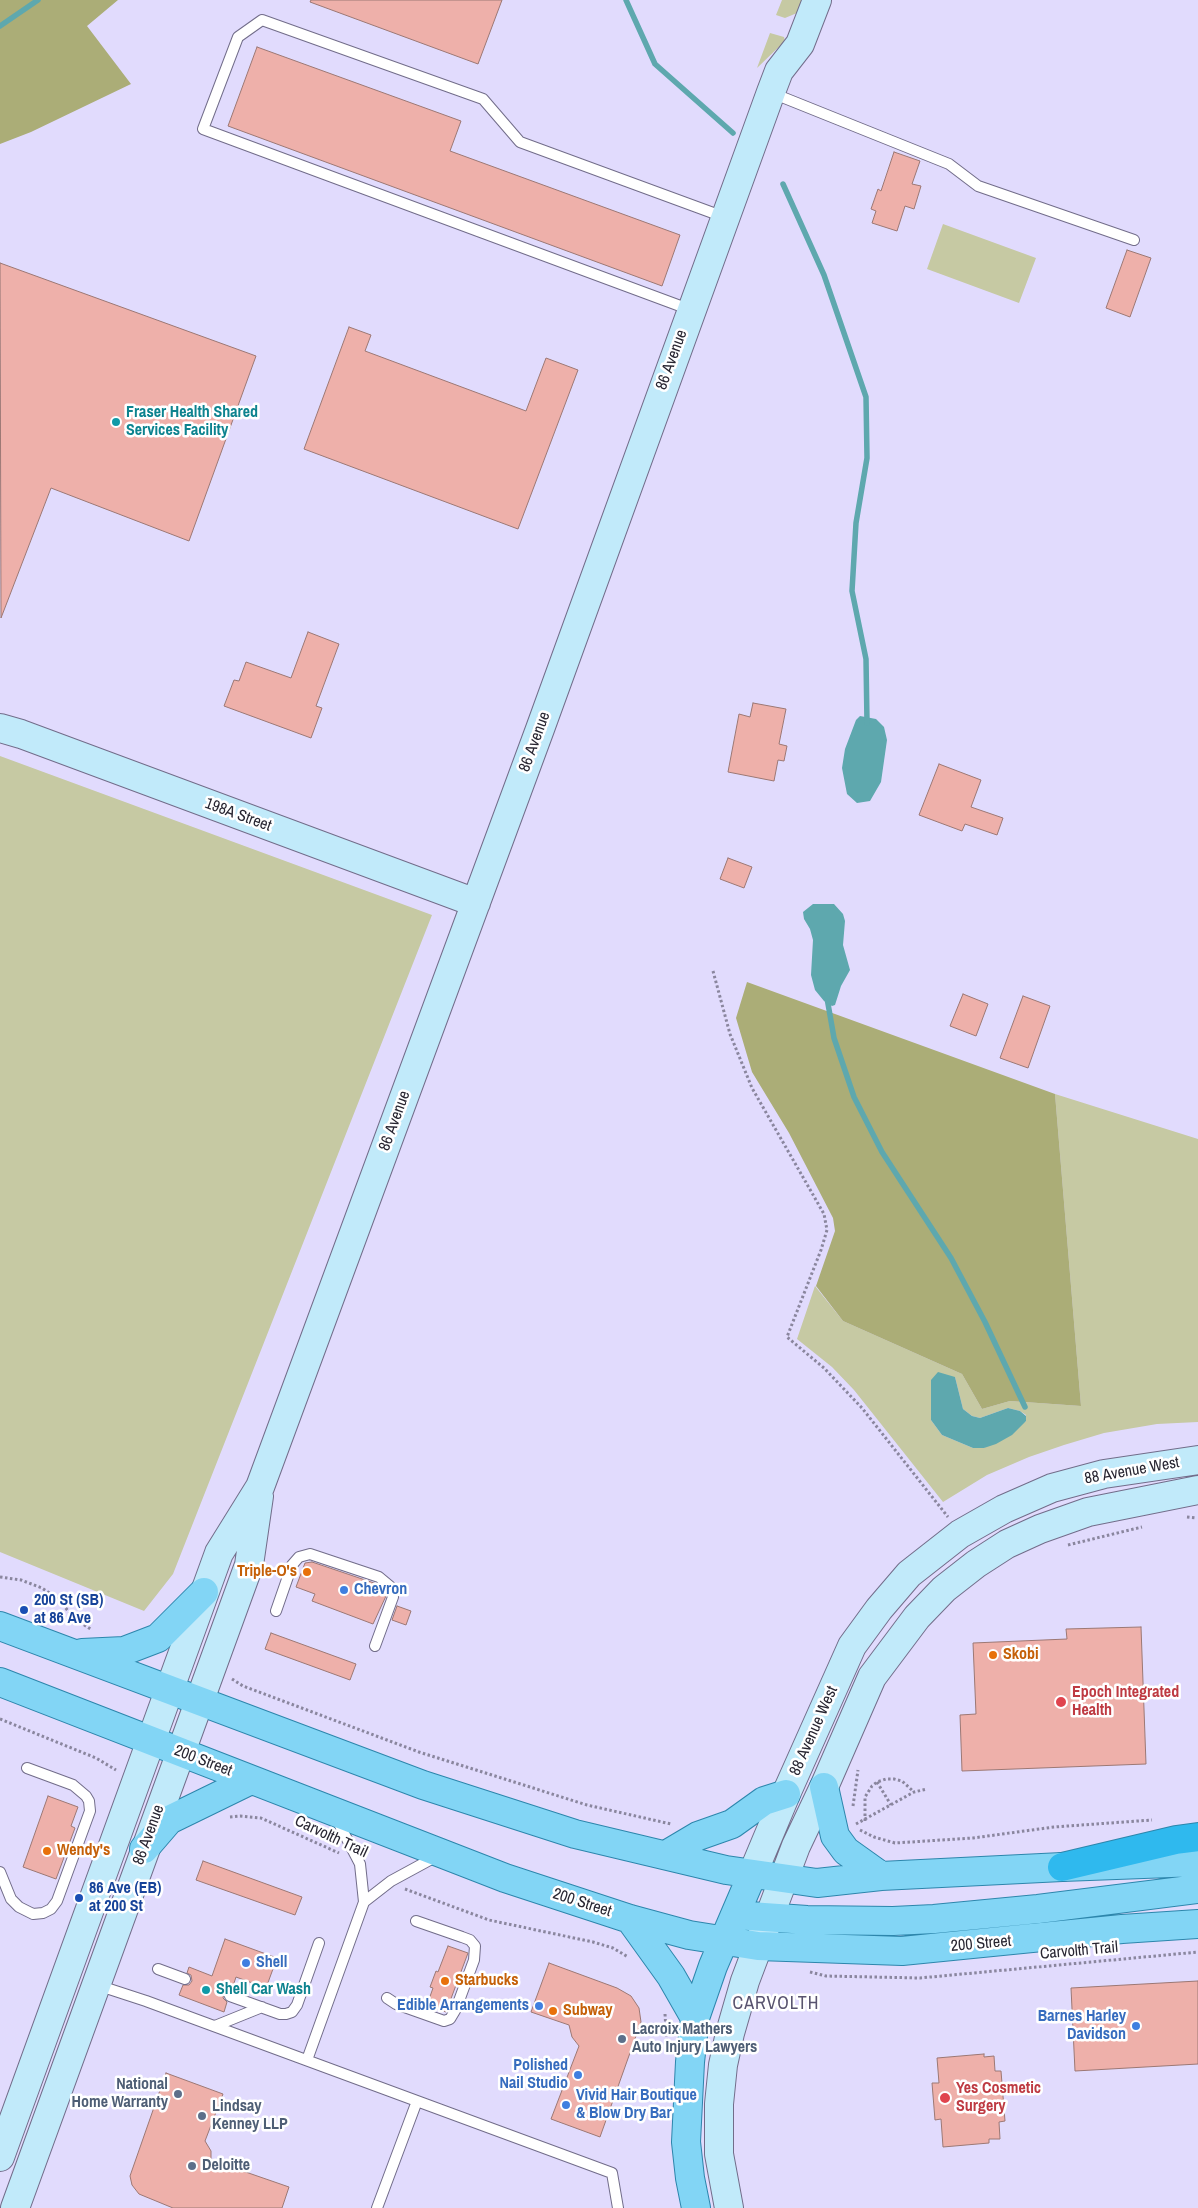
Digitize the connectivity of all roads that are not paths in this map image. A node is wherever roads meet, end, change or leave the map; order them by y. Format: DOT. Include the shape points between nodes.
graph roads {
  1 [pos="816,0"];
  2 [pos="771,92"];
  3 [pos="724,217"];
  4 [pos="1134,240"];
  5 [pos="690,310"];
  6 [pos="0,728"];
  7 [pos="476,903"];
  8 [pos="1198,1460"];
  9 [pos="260,1487"];
  10 [pos="1198,1490"];
  11 [pos="204,1592"];
  12 [pos="276,1611"];
  13 [pos="0,1626"];
  14 [pos="375,1646"];
  15 [pos="71,1654"];
  16 [pos="0,1682"];
  17 [pos="169,1691"];
  18 [pos="211,1706"];
  19 [pos="150,1741"];
  20 [pos="180,1752"];
  21 [pos="27,1768"];
  22 [pos="250,1780"];
  23 [pos="824,1787"];
  24 [pos="786,1794"];
  25 [pos="333,1812"];
  26 [pos="1198,1837"];
  27 [pos="144,1848"];
  28 [pos="440,1854"];
  29 [pos="666,1855"];
  30 [pos="1198,1862"];
  31 [pos="1062,1867"];
  32 [pos="0,1872"];
  33 [pos="752,1875"];
  34 [pos="881,1876"];
  35 [pos="783,1879"];
  36 [pos="1198,1888"];
  37 [pos="364,1902"];
  38 [pos="735,1915"];
  39 [pos="770,1918"];
  40 [pos="630,1919"];
  41 [pos="416,1921"];
  42 [pos="1198,1924"];
  43 [pos="723,1940"];
  44 [pos="319,1944"];
  45 [pos="758,1946"];
  46 [pos="158,1969"];
  47 [pos="185,1979"];
  48 [pos="97,1984"];
  49 [pos="230,1996"];
  50 [pos="387,1998"];
  51 [pos="262,2007"];
  52 [pos="695,2018"];
  53 [pos="215,2026"];
  54 [pos="307,2060"];
  55 [pos="418,2101"];
  56 [pos="0,2157"];
  57 [pos="15,2208"];
  58 [pos="377,2208"];
  59 [pos="618,2208"];
  60 [pos="696,2208"];
  61 [pos="729,2208"];
  1 -- 2 [label="street, 86 Avenue" via="800,44 779,71"];
  2 -- 3 [label="street, 86 Avenue"];
  2 -- 4 [label="lane" via="948,164 978,186"];
  3 -- 5 [label="street, 86 Avenue"];
  3 -- 5 [label="lane" via="520,142 483,99 262,20 238,37 203,129"];
  5 -- 7 [label="street, 86 Avenue"];
  6 -- 7 [label="street, 198A Street"];
  7 -- 9 [label="street, 86 Avenue"];
  8 -- 24 [label="street, 88 Avenue West" via="1104,1474 1052,1488 1004,1509 960,1534 910,1574 852,1646"];
  9 -- 11 [label="street, 86 Avenue" via="219,1553"];
  9 -- 18 [label="street, 86 Avenue" via="249,1564"];
  10 -- 23 [label="street, 88 Avenue West" via="1088,1512 1007,1544 976,1564 917,1617 872,1677"];
  11 -- 15 [label="main road" via="158,1638 124,1651"];
  11 -- 17 [label="street, 86 Avenue"];
  12 -- 14 [label="lane" via="292,1565 299,1557 310,1554 379,1577 391,1587 393,1597"];
  13 -- 15 [label="main road"];
  15 -- 17 [label="main road"];
  16 -- 19 [label="main road, 200 Street"];
  17 -- 18 [label="main road"];
  17 -- 19 [label="street, 86 Avenue"];
  18 -- 20 [label="street, 86 Avenue"];
  18 -- 29 [label="main road" via="423,1785 576,1834"];
  19 -- 20 [label="main road, 200 Street"];
  19 -- 56 [label="street, 86 Avenue"];
  20 -- 22 [label="main road, 200 Street"];
  20 -- 27 [label="street, 86 Avenue"];
  21 -- 32 [label="lane" via="73,1785 86,1796 90,1810 57,1901 51,1909 33,1914 19,1907 11,1899"];
  22 -- 25 [label="main road, 200 Street"];
  22 -- 27 [label="main road" via="169,1820"];
  23 -- 34 [label="main road" via="835,1836 846,1851"];
  23 -- 35 [label="street, 88 Avenue West"];
  24 -- 29 [label="main road" via="764,1801 732,1824 698,1836"];
  24 -- 33 [label="street, 88 Avenue West"];
  25 -- 28 [label="main road, 200 Street"];
  25 -- 37 [label="lane" via="360,1864"];
  26 -- 31 [label="highway"];
  27 -- 48 [label="street, 86 Avenue"];
  28 -- 37 [label="lane" via="391,1881"];
  28 -- 40 [label="main road, 200 Street"];
  29 -- 33 [label="main road"];
  30 -- 31 [label="main road"];
  31 -- 34 [label="main road"];
  33 -- 35 [label="main road"];
  33 -- 38 [label="main road, 88 Avenue West"];
  34 -- 35 [label="main road" via="817,1883"];
  35 -- 39 [label="street, 88 Avenue West"];
  36 -- 39 [label="main road" via="934,1919"];
  37 -- 54 [label="lane"];
  38 -- 39 [label="main road"];
  38 -- 43 [label="main road, 88 Avenue West"];
  39 -- 45 [label="street, 88 Avenue West"];
  40 -- 43 [label="main road, 200 Street" via="689,1935"];
  40 -- 52 [label="main road" via="671,1976"];
  41 -- 50 [label="lane" via="462,1936 475,1946 474,1960 456,2009 450,2019 444,2021"];
  42 -- 45 [label="main road, 200 Street" via="902,1950"];
  43 -- 45 [label="main road, 200 Street"];
  43 -- 52 [label="main road, 88 Avenue West"];
  44 -- 51 [label="lane" via="292,2012 280,2014"];
  45 -- 61 [label="street, 88 Avenue West" via="722,2065 719,2154"];
  46 -- 47 [label="lane"];
  48 -- 53 [label="lane"];
  48 -- 57 [label="street, 86 Avenue"];
  49 -- 51 [label="lane"];
  51 -- 53 [label="lane"];
  52 -- 60 [label="main road, 88 Avenue West" via="686,2142"];
  53 -- 54 [label="lane"];
  54 -- 55 [label="lane"];
  55 -- 58 [label="lane"];
  55 -- 59 [label="lane" via="612,2173"];
}
